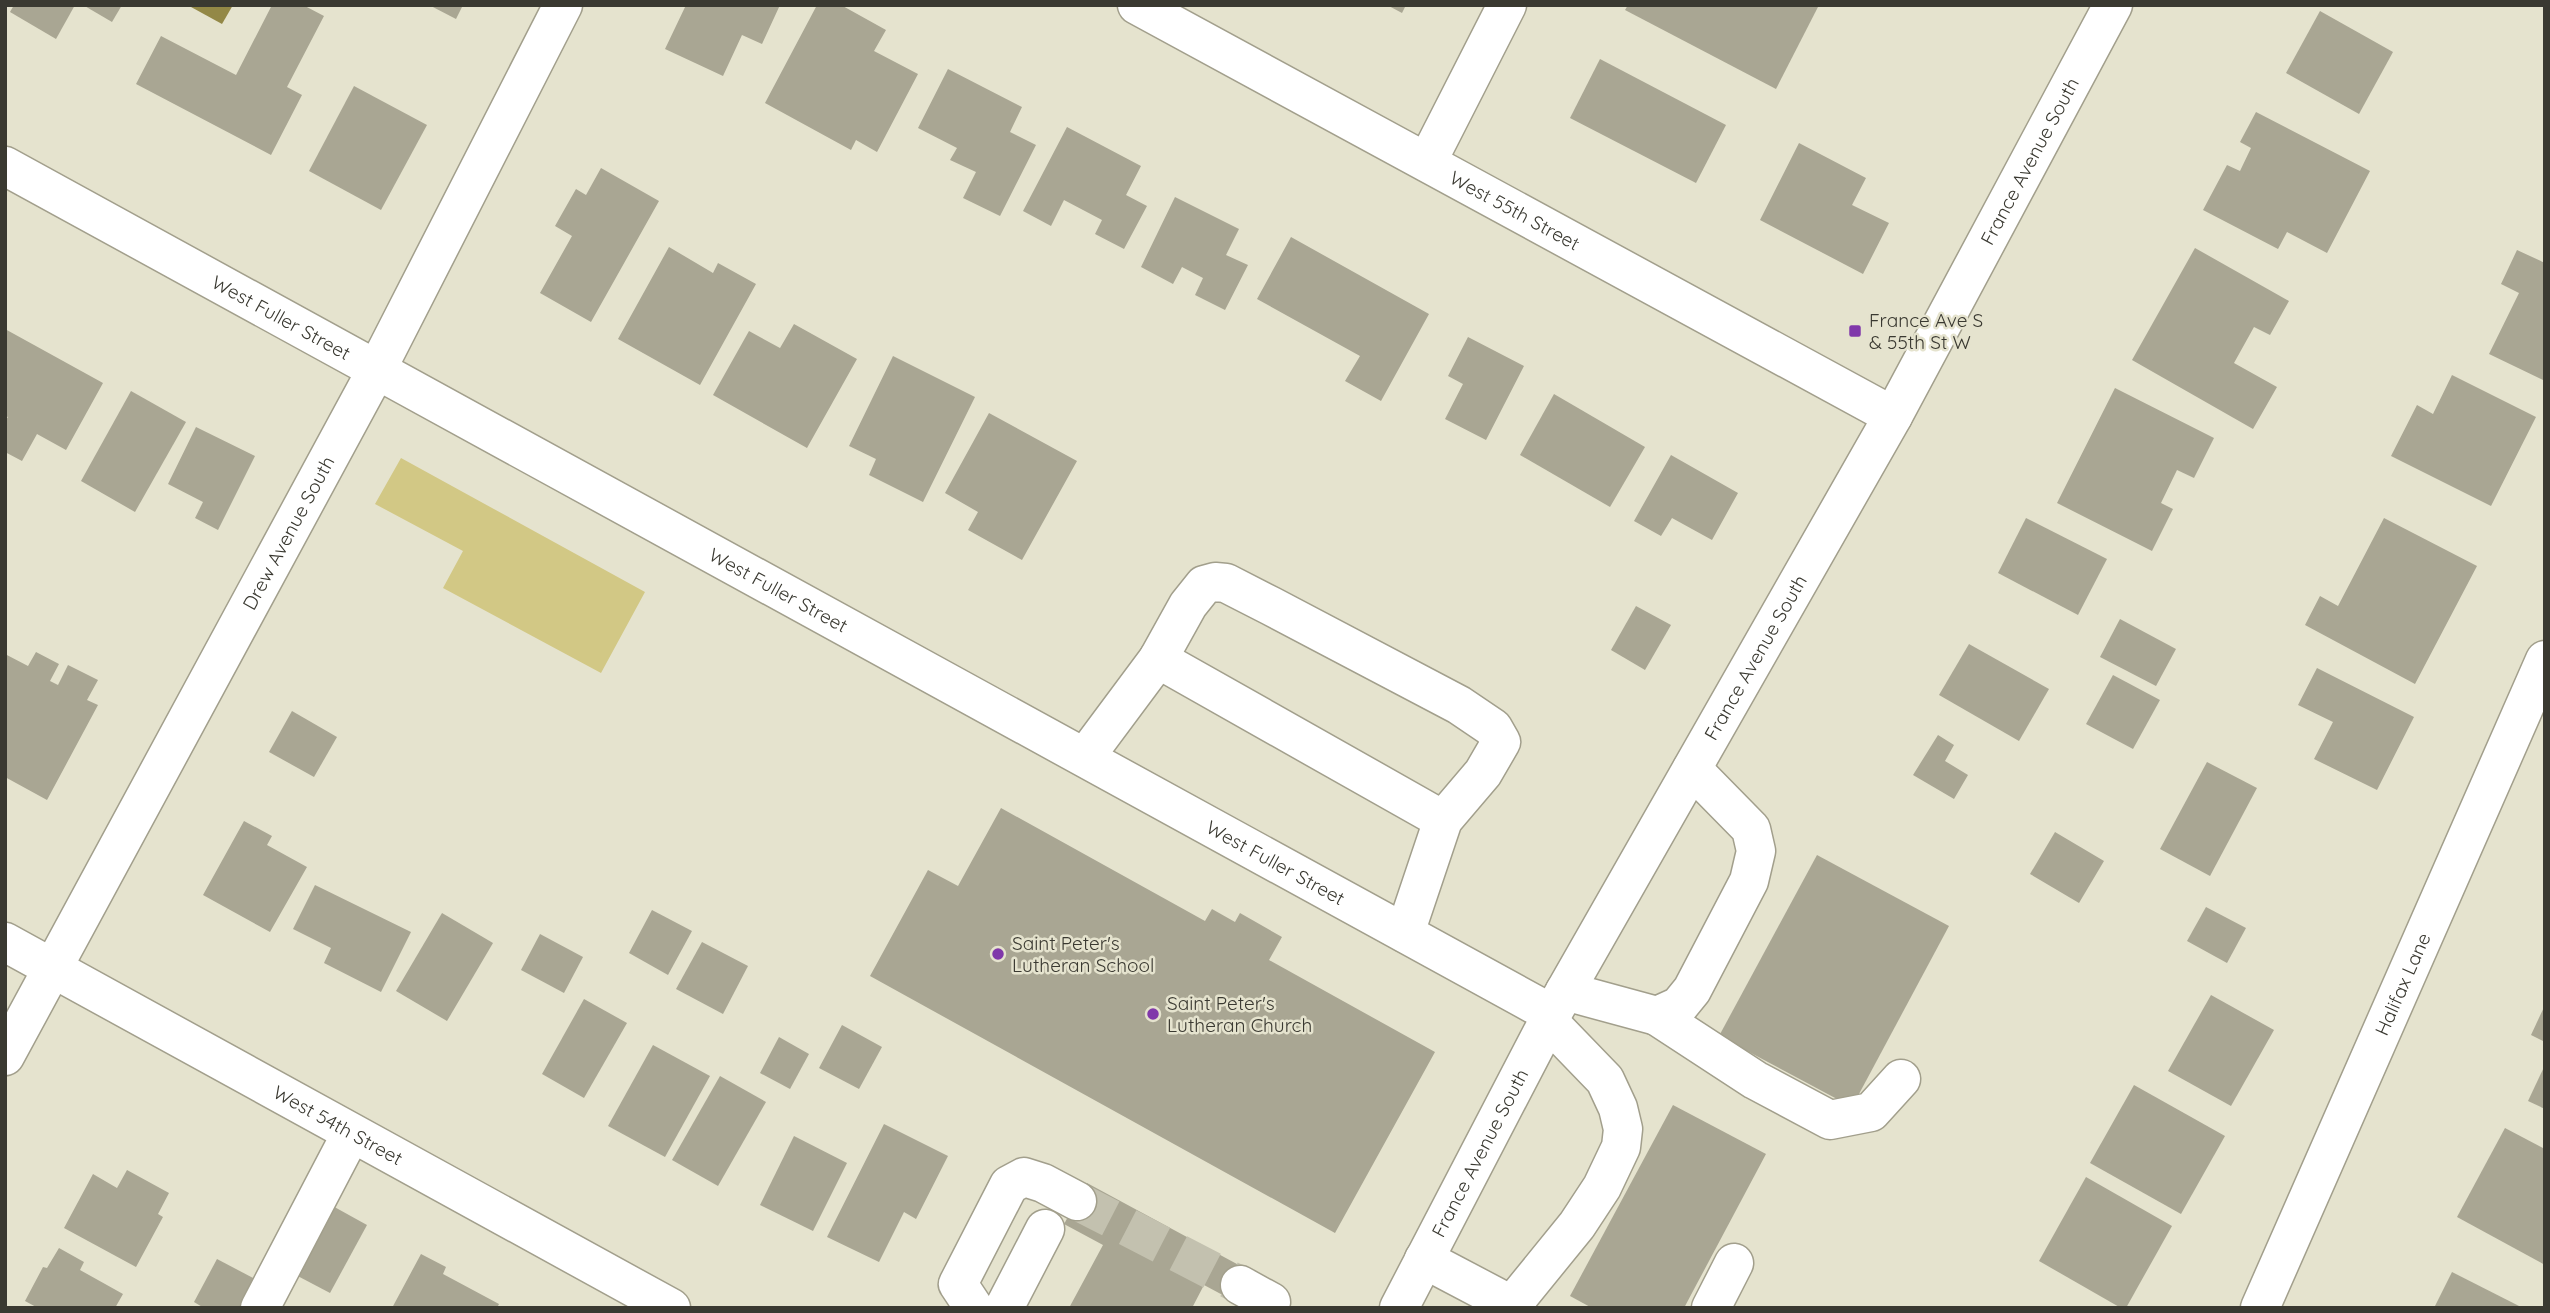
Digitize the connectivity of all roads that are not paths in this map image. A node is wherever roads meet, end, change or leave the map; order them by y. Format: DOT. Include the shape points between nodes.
graph roads {
  1 [pos="563,5"];
  2 [pos="1137,5"];
  3 [pos="1507,5"];
  4 [pos="2113,5"];
  5 [pos="1427,162"];
  6 [pos="5,166"];
  7 [pos="377,369"];
  8 [pos="1893,416"];
  9 [pos="1158,659"];
  10 [pos="2545,660"];
  11 [pos="1085,757"];
  12 [pos="1692,769"];
  13 [pos="1443,820"];
  14 [pos="1405,933"];
  15 [pos="5,942"];
  16 [pos="52,967"];
  17 [pos="1555,1009"];
  18 [pos="1657,1016"];
  19 [pos="5,1056"];
  20 [pos="1901,1079"];
  21 [pos="351,1134"];
  22 [pos="1077,1201"];
  23 [pos="1045,1229"];
  24 [pos="1424,1259"];
  25 [pos="1734,1263"];
  26 [pos="652,1303"];
  27 [pos="1515,1306"];
  28 [pos="260,1308"];
  29 [pos="974,1308"];
  30 [pos="1004,1308"];
  31 [pos="1399,1308"];
  32 [pos="1710,1308"];
  33 [pos="2260,1308"];
  1 -- 7 [label="street, Drew Avenue South"];
  2 -- 5 [label="street, West 55th Street"];
  3 -- 5 [label="street"];
  4 -- 8 [label="street, France Avenue South"];
  5 -- 8 [label="street, West 55th Street"];
  6 -- 7 [label="street, West Fuller Street"];
  7 -- 11 [label="street, West Fuller Street"];
  7 -- 16 [label="street, Drew Avenue South"];
  8 -- 12 [label="street, France Avenue South"];
  9 -- 11 [label="street"];
  9 -- 13 [label="street"];
  9 -- 13 [label="street" via="1204,585 1226,583 1459,705 1493,728 1501,742"];
  10 -- 33 [label="street, Halifax Lane"];
  11 -- 14 [label="street, West Fuller Street"];
  12 -- 17 [label="street, France Avenue South"];
  12 -- 18 [label="street" via="1751,828 1756,851 1749,881 1692,990 1679,1006"];
  13 -- 14 [label="street"];
  14 -- 17 [label="street, West Fuller Street"];
  15 -- 16 [label="street, West 54th Street"];
  16 -- 19 [label="street, Drew Avenue South"];
  16 -- 21 [label="street, West 54th Street"];
  17 -- 18 [label="street"];
  17 -- 24 [label="street, France Avenue South"];
  17 -- 27 [label="street" via="1605,1080 1618,1108 1621,1147 1577,1226"];
  18 -- 20 [label="street" via="1755,1080 1830,1120 1871,1112"];
  21 -- 26 [label="street, West 54th Street"];
  21 -- 28 [label="street"];
  22 -- 29 [label="street" via="1024,1177 1009,1185 958,1284"];
  23 -- 30 [label="street"];
  24 -- 27 [label="street"];
  24 -- 31 [label="street, France Avenue South"];
  25 -- 32 [label="street"];
}
